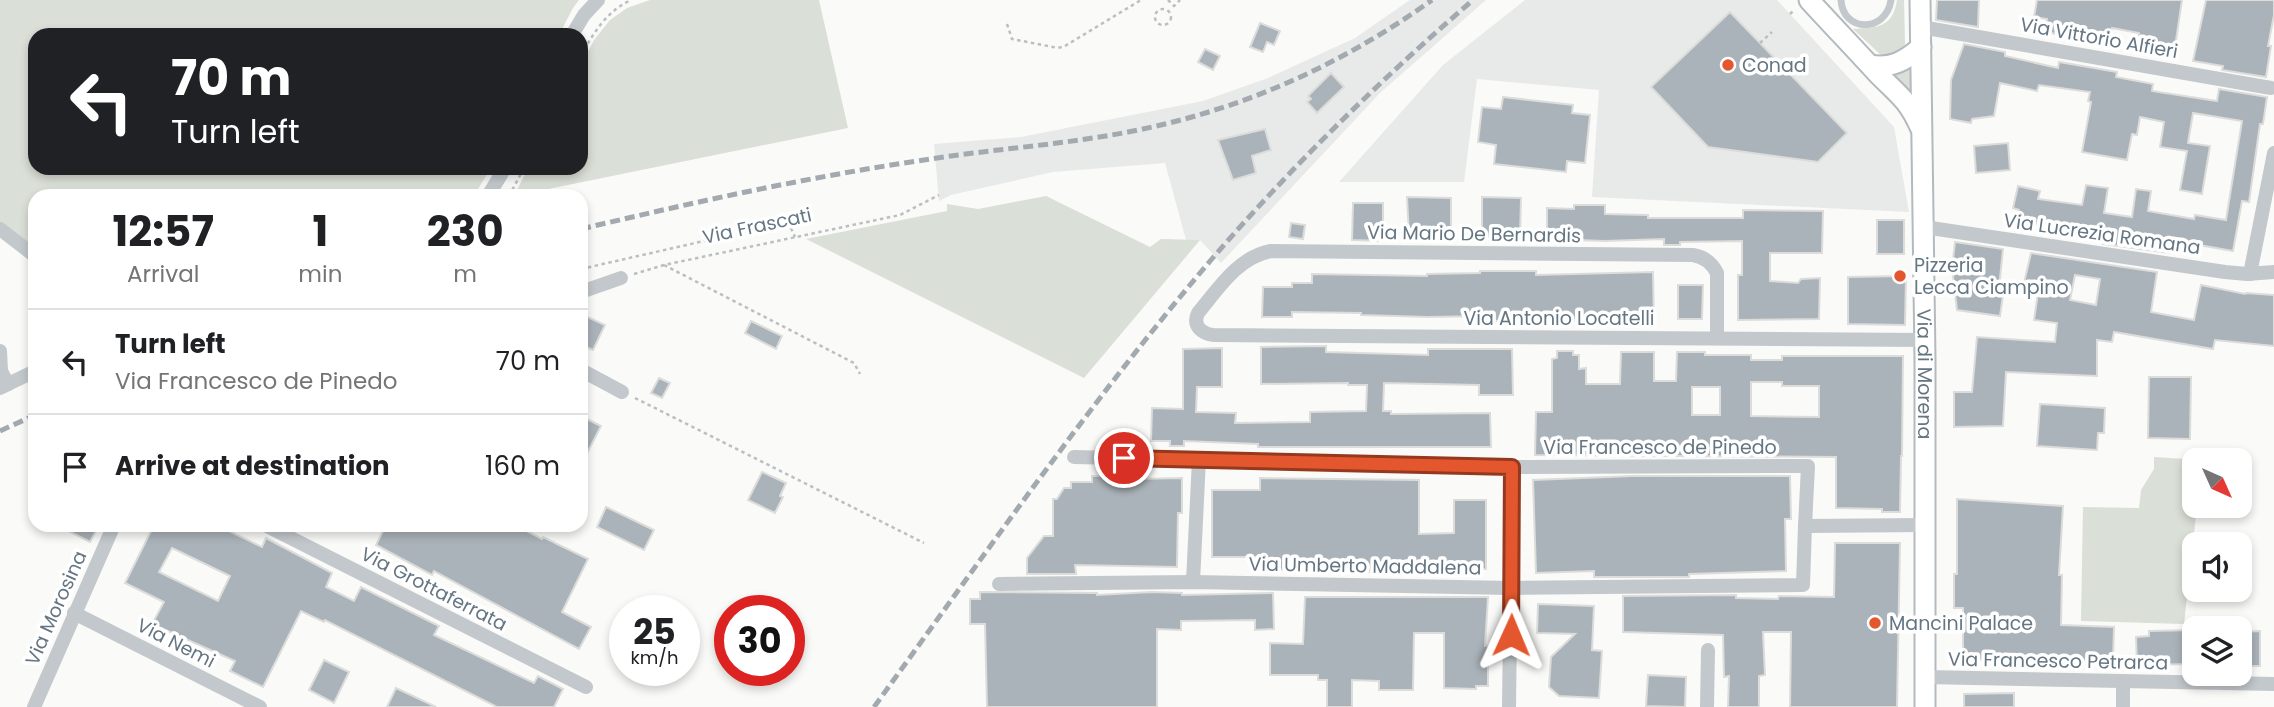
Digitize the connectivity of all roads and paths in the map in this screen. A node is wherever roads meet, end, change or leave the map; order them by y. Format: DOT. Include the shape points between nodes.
graph roads {
  1 [pos="598,0"];
  2 [pos="631,0"];
  3 [pos="1141,0"];
  4 [pos="1168,0"];
  5 [pos="1180,0"];
  6 [pos="1841,0"];
  7 [pos="1891,0"];
  8 [pos="1920,0"];
  9 [pos="1174,6"];
  10 [pos="1797,8"];
  11 [pos="1168,11"];
  12 [pos="1007,24"];
  13 [pos="576,28"];
  14 [pos="1772,32"];
  15 [pos="1921,37"];
  16 [pos="588,43"];
  17 [pos="1760,43"];
  18 [pos="1870,65"];
  19 [pos="2271,88"];
  20 [pos="1922,130"];
  21 [pos="2274,153"];
  22 [pos="939,195"];
  23 [pos="1924,227"];
  24 [pos="0,229"];
  25 [pos="795,237"];
  26 [pos="28,251"];
  27 [pos="664,265"];
  28 [pos="588,267"];
  29 [pos="2274,272"];
  30 [pos="2249,274"];
  31 [pos="621,278"];
  32 [pos="588,290"];
  33 [pos="1197,326"];
  34 [pos="1717,338"];
  35 [pos="1925,340"];
  36 [pos="0,351"];
  37 [pos="28,374"];
  38 [pos="588,374"];
  39 [pos="860,374"];
  40 [pos="4,386"];
  41 [pos="622,392"];
  42 [pos="1074,457"];
  43 [pos="1199,460"];
  44 [pos="1512,467"];
  45 [pos="1925,525"];
  46 [pos="1805,526"];
  47 [pos="111,532"];
  48 [pos="279,532"];
  49 [pos="924,543"];
  50 [pos="1194,582"];
  51 [pos="999,584"];
  52 [pos="1511,588"];
  53 [pos="74,613"];
  54 [pos="1708,650"];
  55 [pos="1926,677"];
  56 [pos="2123,682"];
  57 [pos="2274,684"];
  58 [pos="586,687"];
  59 [pos="34,707"];
  60 [pos="260,707"];
  61 [pos="1510,707"];
  62 [pos="1707,707"];
  63 [pos="1925,707"];
  64 [pos="2123,707"];
  1 -- 13 [label="street"];
  2 -- 16 [label="path" via="605,19"];
  3 -- 12 [label="path" via="1058,48 1012,39"];
  4 -- 9 [label="path"];
  5 -- 9 [label="path"];
  6 -- 7 [label="lane" via="1848,19 1859,24 1882,20"];
  8 -- 15 [label="street, Via di Morena"];
  9 -- 11 [label="path"];
  10 -- 18 [label="street"];
  11 -- 11 [label="path" via="1157,12 1158,23 1168,23"];
  14 -- 17 [label="path"];
  15 -- 18 [label="street" via="1909,57 1894,65"];
  15 -- 19 [label="street, Via Vittorio Alfieri"];
  15 -- 20 [label="street, Via di Morena"];
  18 -- 20 [label="street" via="1905,99"];
  20 -- 23 [label="street, Via di Morena"];
  21 -- 30 [label="street"];
  22 -- 25 [label="path, Via Frascati" via="900,215"];
  23 -- 30 [label="street, Via Lucrezia Romana"];
  23 -- 35 [label="street, Via di Morena"];
  24 -- 26 [label="street"];
  25 -- 27 [label="path, Via Frascati"];
  25 -- 28 [label="path" via="783,223"];
  27 -- 31 [label="path, Via Frascati"];
  27 -- 39 [label="path" via="854,363"];
  29 -- 30 [label="street, Via Lucrezia Romana"];
  31 -- 32 [label="street"];
  33 -- 34 [label="street, Via Antonio Locatelli" via="1214,335"];
  33 -- 34 [label="street, Via Mario De Bernardis" via="1198,313 1236,269 1271,251 1693,255 1706,259 1717,273"];
  34 -- 35 [label="street, Via Antonio Locatelli"];
  35 -- 45 [label="street, Via di Morena"];
  36 -- 40 [label="street"];
  37 -- 40 [label="street"];
  38 -- 41 [label="street"];
  41 -- 49 [label="path"];
  42 -- 43 [label="street, Via Francesco de Pinedo"];
  43 -- 44 [label="street, Via Francesco de Pinedo"];
  43 -- 50 [label="street"];
  44 -- 46 [label="street, Via Francesco de Pinedo" via="1808,466"];
  44 -- 52 [label="street"];
  45 -- 46 [label="street"];
  45 -- 55 [label="street, Via di Morena"];
  46 -- 52 [label="street, Via Umberto Maddalena" via="1803,585"];
  47 -- 53 [label="street, Via Morosina"];
  48 -- 58 [label="street, Via Grottaferrata"];
  50 -- 51 [label="street, Via Umberto Maddalena"];
  50 -- 52 [label="street, Via Umberto Maddalena"];
  52 -- 61 [label="street"];
  53 -- 59 [label="street, Via Morosina"];
  53 -- 60 [label="street, Via Nemi"];
  54 -- 62 [label="street"];
  55 -- 56 [label="street, Via Francesco Petrarca"];
  55 -- 63 [label="street, Via di Morena"];
  56 -- 57 [label="street, Via Francesco Petrarca"];
  56 -- 64 [label="street"];
}
